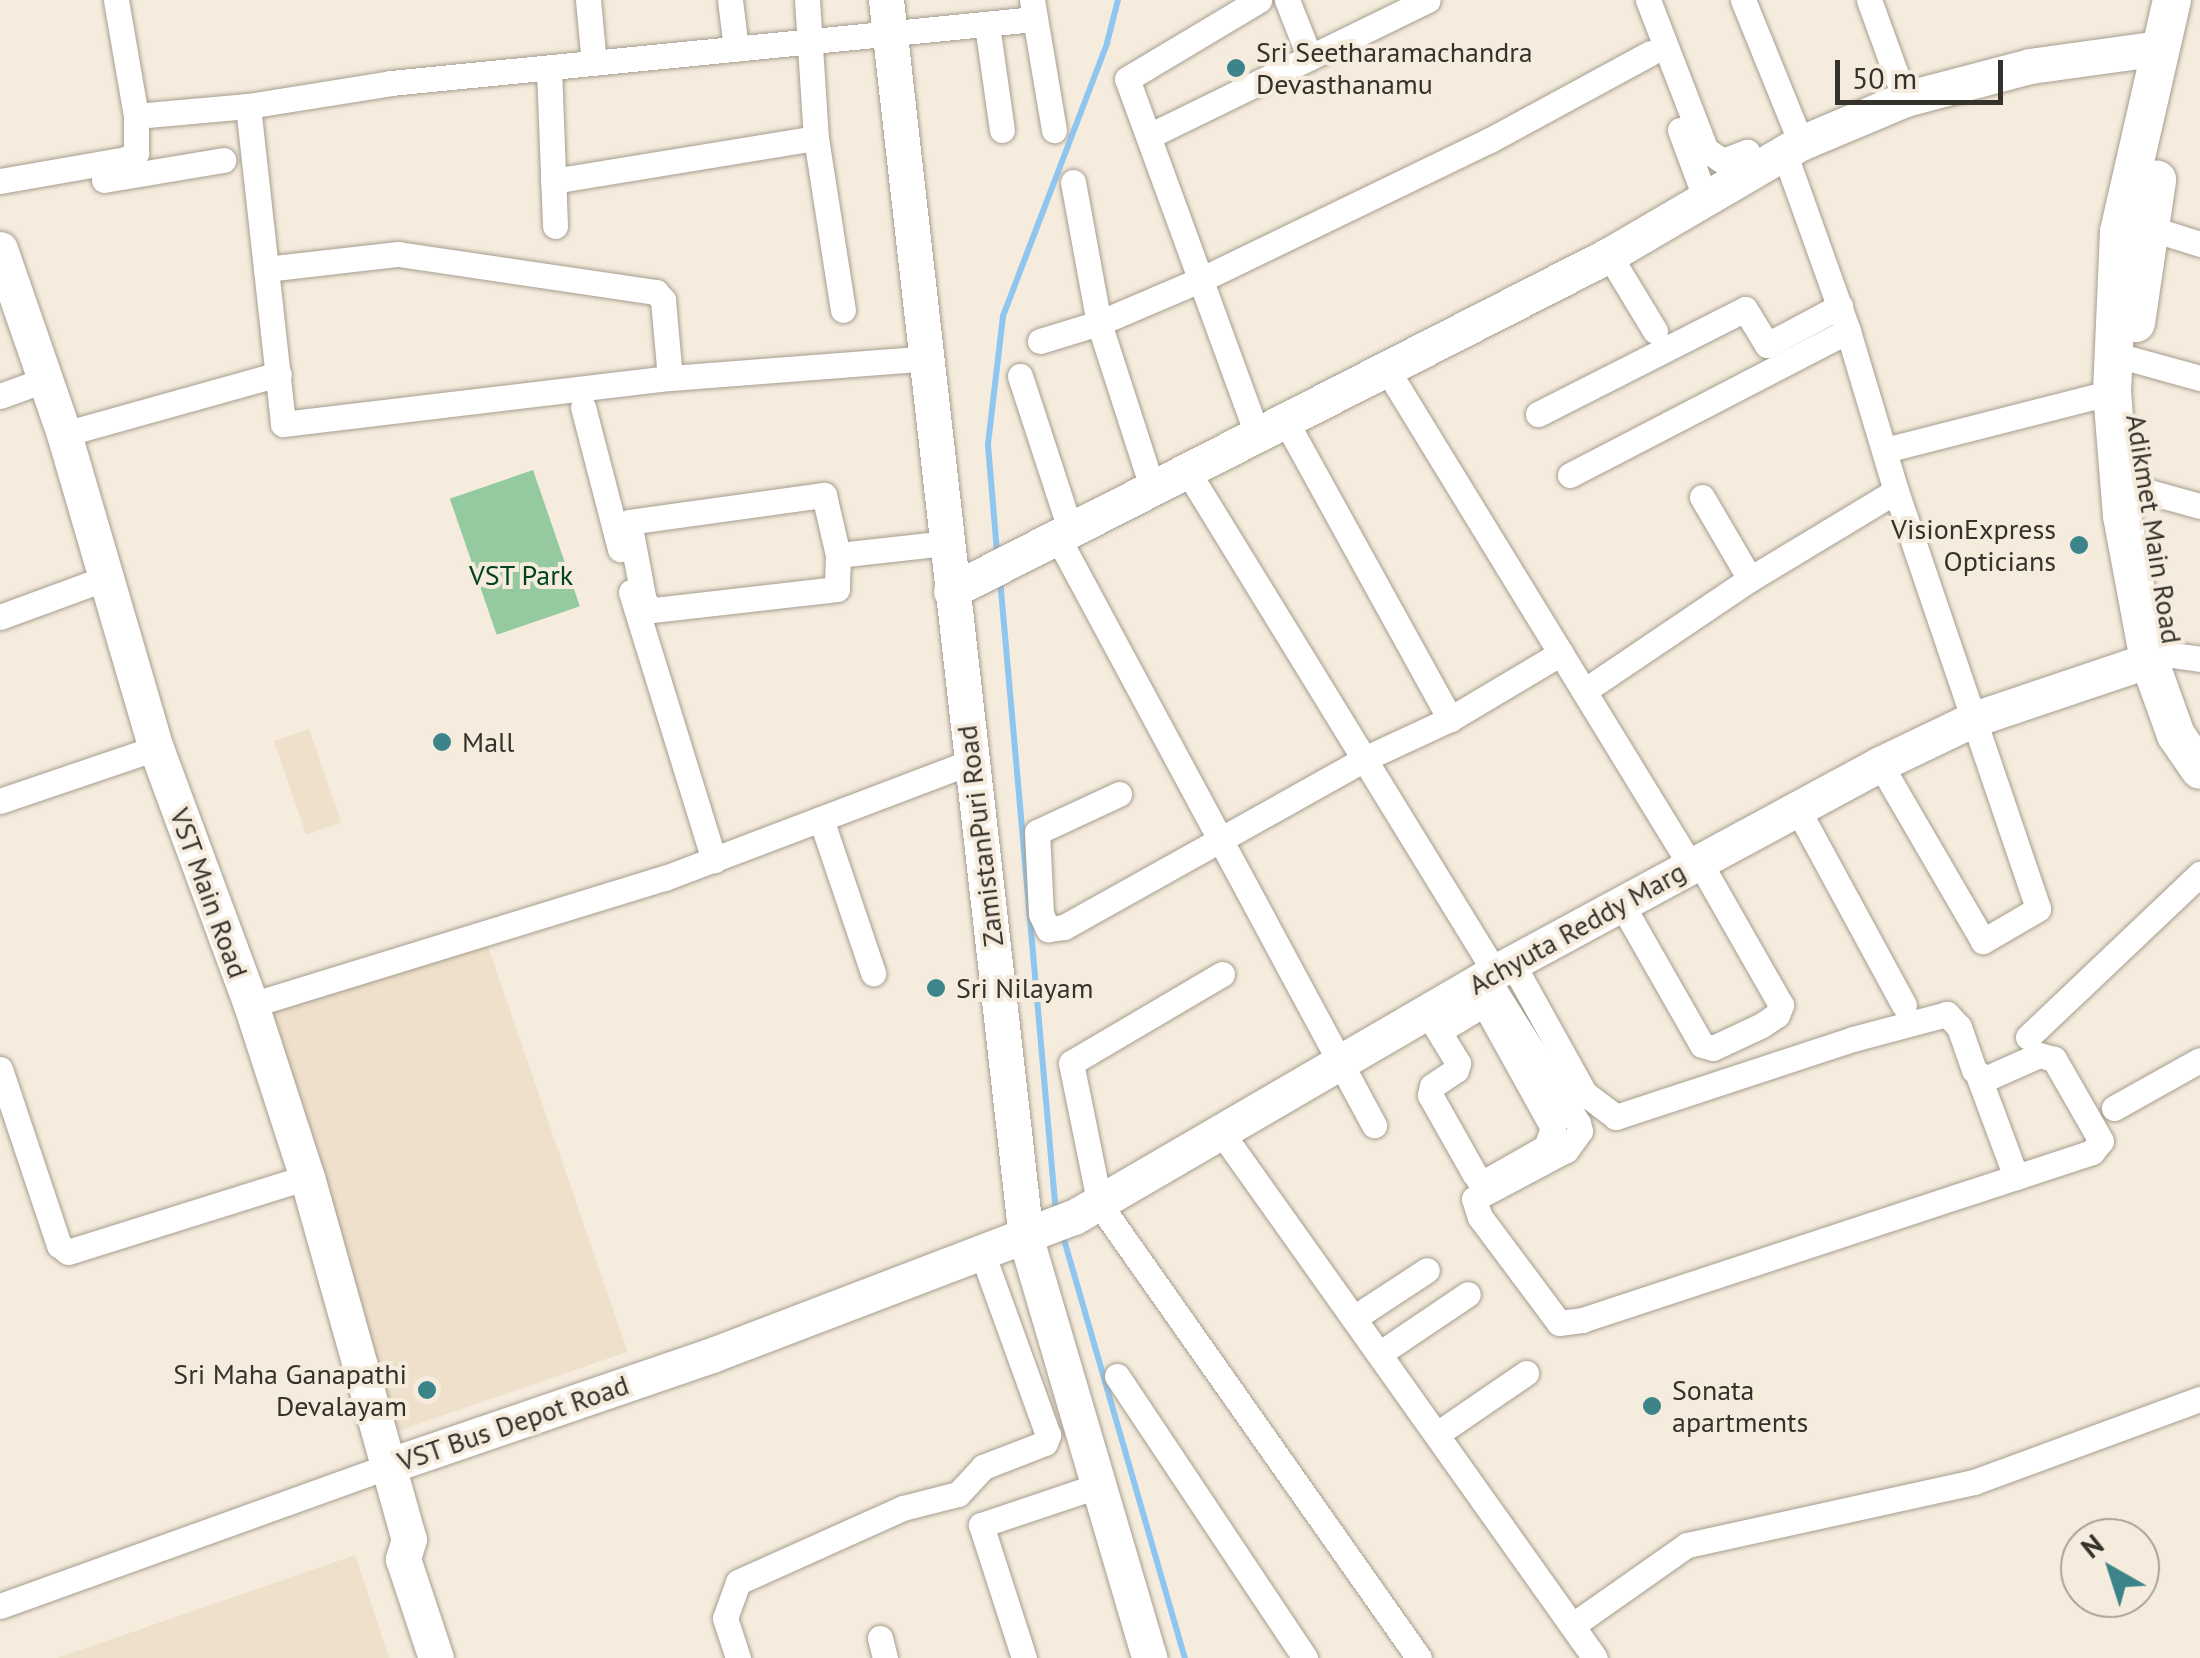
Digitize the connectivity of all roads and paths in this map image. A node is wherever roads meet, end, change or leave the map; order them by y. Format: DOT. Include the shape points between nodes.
graph roads {
  1 [pos="116,0"];
  2 [pos="588,0"];
  3 [pos="730,0"];
  4 [pos="807,0"];
  5 [pos="1287,0"];
  6 [pos="1630,0"];
  7 [pos="1648,0"];
  8 [pos="1743,0"];
  9 [pos="1868,0"];
  10 [pos="2172,0"];
  11 [pos="2198,0"];
  12 [pos="1256,1"];
  13 [pos="1417,2"];
  14 [pos="1033,10"];
  15 [pos="886,16"];
  16 [pos="986,24"];
  17 [pos="811,40"];
  18 [pos="2160,48"];
  19 [pos="736,49"];
  20 [pos="1650,53"];
  21 [pos="1310,58"];
  22 [pos="594,63"];
  23 [pos="549,69"];
  24 [pos="1905,99"];
  25 [pos="248,106"];
  26 [pos="136,116"];
  27 [pos="1002,130"];
  28 [pos="1054,130"];
  29 [pos="1149,136"];
  30 [pos="816,138"];
  31 [pos="1781,155"];
  32 [pos="223,160"];
  33 [pos="0,180"];
  34 [pos="553,181"];
  35 [pos="1073,182"];
  36 [pos="0,196"];
  37 [pos="1706,200"];
  38 [pos="555,226"];
  39 [pos="2146,227"];
  40 [pos="2200,244"];
  41 [pos="0,249"];
  42 [pos="1609,255"];
  43 [pos="266,269"];
  44 [pos="1200,280"];
  45 [pos="843,310"];
  46 [pos="1844,318"];
  47 [pos="1100,323"];
  48 [pos="1655,330"];
  49 [pos="1040,341"];
  50 [pos="928,358"];
  51 [pos="2132,360"];
  52 [pos="1386,368"];
  53 [pos="280,374"];
  54 [pos="1020,376"];
  55 [pos="670,378"];
  56 [pos="2200,378"];
  57 [pos="44,380"];
  58 [pos="2112,392"];
  59 [pos="0,396"];
  60 [pos="583,407"];
  61 [pos="1538,414"];
  62 [pos="1271,427"];
  63 [pos="64,434"];
  64 [pos="1885,450"];
  65 [pos="1188,472"];
  66 [pos="1570,475"];
  67 [pos="1153,490"];
  68 [pos="2142,490"];
  69 [pos="1896,491"];
  70 [pos="1702,496"];
  71 [pos="2200,506"];
  72 [pos="1054,540"];
  73 [pos="946,543"];
  74 [pos="838,555"];
  75 [pos="106,578"];
  76 [pos="1750,579"];
  77 [pos="963,585"];
  78 [pos="0,617"];
  79 [pos="1561,654"];
  80 [pos="2174,658"];
  81 [pos="1584,691"];
  82 [pos="2194,712"];
  83 [pos="1450,719"];
  84 [pos="1974,720"];
  85 [pos="156,748"];
  86 [pos="1364,759"];
  87 [pos="971,762"];
  88 [pos="1880,764"];
  89 [pos="2200,770"];
  90 [pos="1120,794"];
  91 [pos="0,801"];
  92 [pos="1798,810"];
  93 [pos="822,823"];
  94 [pos="1220,839"];
  95 [pos="714,860"];
  96 [pos="1695,864"];
  97 [pos="2200,874"];
  98 [pos="1621,903"];
  99 [pos="873,973"];
  100 [pos="1222,974"];
  101 [pos="1490,980"];
  102 [pos="250,1005"];
  103 [pos="1904,1006"];
  104 [pos="1433,1021"];
  105 [pos="2028,1037"];
  106 [pos="2200,1060"];
  107 [pos="1338,1064"];
  108 [pos="0,1069"];
  109 [pos="1978,1075"];
  110 [pos="2114,1108"];
  111 [pos="1602,1109"];
  112 [pos="1578,1123"];
  113 [pos="1374,1125"];
  114 [pos="1220,1132"];
  115 [pos="307,1177"];
  116 [pos="2016,1177"];
  117 [pos="1087,1211"];
  118 [pos="1033,1236"];
  119 [pos="983,1255"];
  120 [pos="1426,1270"];
  121 [pos="1468,1294"];
  122 [pos="1354,1318"];
  123 [pos="1380,1354"];
  124 [pos="1526,1373"];
  125 [pos="1117,1376"];
  126 [pos="2200,1399"];
  127 [pos="1437,1434"];
  128 [pos="388,1466"];
  129 [pos="1100,1485"];
  130 [pos="409,1539"];
  131 [pos="0,1606"];
  132 [pos="1573,1626"];
  133 [pos="436,1658"];
  134 [pos="460,1658"];
  135 [pos="738,1658"];
  136 [pos="1024,1658"];
  137 [pos="1149,1658"];
  138 [pos="1306,1658"];
  139 [pos="1419,1658"];
  140 [pos="1595,1658"];
  1 -- 26 [label="street"];
  2 -- 22 [label="street"];
  3 -- 19 [label="street"];
  4 -- 17 [label="street"];
  5 -- 21 [label="street"];
  6 -- 20 [label="street"];
  7 -- 31 [label="street" via="1706,150 1723,161 1747,152"];
  8 -- 31 [label="street"];
  9 -- 24 [label="street"];
  10 -- 18 [label="main road, Adikmet Main Road"];
  11 -- 39 [label="main road, Adikmet Main Road"];
  12 -- 29 [label="street" via="1126,79"];
  13 -- 21 [label="street"];
  14 -- 16 [label="street"];
  14 -- 28 [label="street"];
  15 -- 16 [label="street"];
  15 -- 17 [label="street"];
  15 -- 50 [label="street, ZamistanPuri Road"];
  16 -- 27 [label="street"];
  17 -- 19 [label="street"];
  17 -- 30 [label="street"];
  18 -- 24 [label="street" via="2030,66"];
  18 -- 58 [label="main road, Adikmet Main Road" via="2118,232"];
  19 -- 22 [label="street"];
  20 -- 37 [label="street"];
  20 -- 44 [label="street" via="1490,140"];
  21 -- 29 [label="street"];
  22 -- 23 [label="street"];
  23 -- 25 [label="street" via="391,83"];
  23 -- 34 [label="street"];
  24 -- 31 [label="street"];
  25 -- 26 [label="street"];
  25 -- 43 [label="street"];
  26 -- 33 [label="street" via="136,153 126,160"];
  29 -- 44 [label="street"];
  30 -- 34 [label="street"];
  30 -- 45 [label="street"];
  31 -- 37 [label="street"];
  31 -- 46 [label="street"];
  32 -- 36 [label="street"];
  34 -- 38 [label="street"];
  35 -- 47 [label="street"];
  37 -- 42 [label="street"];
  39 -- 40 [label="street"];
  39 -- 51 [label="main road, Adikmet Main Road"];
  41 -- 57 [label="street, VST Main Road"];
  42 -- 48 [label="street"];
  42 -- 52 [label="street"];
  43 -- 53 [label="street"];
  43 -- 55 [label="street" via="398,254 656,292 663,300"];
  44 -- 47 [label="street"];
  44 -- 62 [label="street"];
  46 -- 61 [label="street" via="1766,345 1746,309"];
  46 -- 64 [label="street"];
  46 -- 66 [label="street"];
  47 -- 49 [label="street"];
  47 -- 67 [label="street"];
  50 -- 55 [label="street"];
  50 -- 73 [label="street, ZamistanPuri Road"];
  51 -- 56 [label="street"];
  51 -- 68 [label="main road, Adikmet Main Road"];
  52 -- 62 [label="street"];
  52 -- 79 [label="street"];
  53 -- 55 [label="street" via="286,425"];
  53 -- 63 [label="street"];
  54 -- 72 [label="street"];
  57 -- 59 [label="street"];
  57 -- 63 [label="street, VST Main Road"];
  58 -- 64 [label="street"];
  58 -- 80 [label="main road, Adikmet Main Road" via="2122,516"];
  60 -- 95 [label="street" via="632,597"];
  62 -- 65 [label="street"];
  62 -- 83 [label="street"];
  63 -- 75 [label="street, VST Main Road"];
  64 -- 69 [label="street"];
  65 -- 67 [label="street"];
  65 -- 86 [label="street"];
  67 -- 72 [label="street"];
  68 -- 71 [label="street"];
  68 -- 80 [label="main road, Adikmet Main Road"];
  69 -- 76 [label="street"];
  69 -- 84 [label="street"];
  70 -- 76 [label="street"];
  72 -- 77 [label="street"];
  72 -- 94 [label="street"];
  73 -- 74 [label="street"];
  73 -- 77 [label="street, ZamistanPuri Road"];
  74 -- 74 [label="street" via="837,588 652,610 627,532 629,522 824,494"];
  75 -- 78 [label="street"];
  75 -- 85 [label="street, VST Main Road"];
  76 -- 81 [label="street"];
  77 -- 87 [label="street, ZamistanPuri Road"];
  79 -- 81 [label="street"];
  79 -- 83 [label="street"];
  80 -- 82 [label="main road, Adikmet Main Road"];
  80 -- 84 [label="street, Achyuta Reddy Marg"];
  80 -- 89 [label="main road, Adikmet Main Road" via="2176,735"];
  81 -- 96 [label="street"];
  83 -- 86 [label="street"];
  84 -- 88 [label="street, Achyuta Reddy Marg"];
  84 -- 88 [label="street" via="2038,909 1983,942"];
  85 -- 91 [label="street"];
  85 -- 102 [label="street, VST Main Road"];
  86 -- 94 [label="street"];
  86 -- 101 [label="street"];
  87 -- 93 [label="street"];
  87 -- 118 [label="street, ZamistanPuri Road"];
  88 -- 92 [label="street, Achyuta Reddy Marg"];
  90 -- 94 [label="street" via="1037,832 1041,914 1048,930"];
  92 -- 96 [label="street, Achyuta Reddy Marg"];
  92 -- 103 [label="street"];
  93 -- 95 [label="street"];
  93 -- 99 [label="street"];
  94 -- 107 [label="street"];
  95 -- 102 [label="street"];
  96 -- 98 [label="street, Achyuta Reddy Marg"];
  96 -- 98 [label="street" via="1781,1005 1762,1025 1713,1048 1702,1046"];
  97 -- 105 [label="street"];
  98 -- 101 [label="street, Achyuta Reddy Marg"];
  100 -- 117 [label="street" via="1071,1062"];
  101 -- 104 [label="street, Achyuta Reddy Marg"];
  101 -- 104 [label="street" via="1553,1128 1546,1147 1479,1180 1430,1095 1458,1063"];
  101 -- 111 [label="street"];
  101 -- 112 [label="street"];
  102 -- 115 [label="street, VST Main Road"];
  104 -- 107 [label="street, Achyuta Reddy Marg"];
  106 -- 110 [label="street"];
  107 -- 113 [label="street"];
  107 -- 114 [label="street, Achyuta Reddy Marg"];
  108 -- 115 [label="street" via="59,1246 68,1252"];
  109 -- 111 [label="street" via="1958,1027 1940,1014 1616,1117"];
  109 -- 116 [label="street"];
  109 -- 116 [label="street" via="1994,1078 2047,1054 2100,1135 2092,1152"];
  111 -- 112 [label="street"];
  112 -- 116 [label="street" via="1580,1131 1566,1150 1474,1199 1554,1320 1567,1324"];
  114 -- 117 [label="street, Achyuta Reddy Marg"];
  114 -- 122 [label="street"];
  115 -- 128 [label="street, VST Main Road"];
  117 -- 118 [label="street, Achyuta Reddy Marg"];
  117 -- 139 [label="street"];
  118 -- 119 [label="street, VST Bus Depot Road"];
  118 -- 129 [label="street, ZamistanPuri Road"];
  119 -- 128 [label="street, VST Bus Depot Road"];
  119 -- 135 [label="street" via="1048,1434 1036,1448 984,1466 958,1494 903,1508 738,1582 725,1618"];
  120 -- 122 [label="street"];
  121 -- 123 [label="street"];
  122 -- 123 [label="street"];
  123 -- 127 [label="street"];
  124 -- 127 [label="street"];
  125 -- 138 [label="street"];
  126 -- 132 [label="street" via="1974,1482 1687,1545"];
  127 -- 132 [label="street"];
  128 -- 130 [label="street, VST Main Road"];
  128 -- 131 [label="street, VST Bus Depot Road"];
  129 -- 136 [label="street" via="981,1525"];
  129 -- 137 [label="street, ZamistanPuri Road"];
  130 -- 133 [label="street, VST Main Road" via="403,1559"];
  130 -- 134 [label="street, VST Main Road" via="426,1551"];
  132 -- 140 [label="street"];
}
